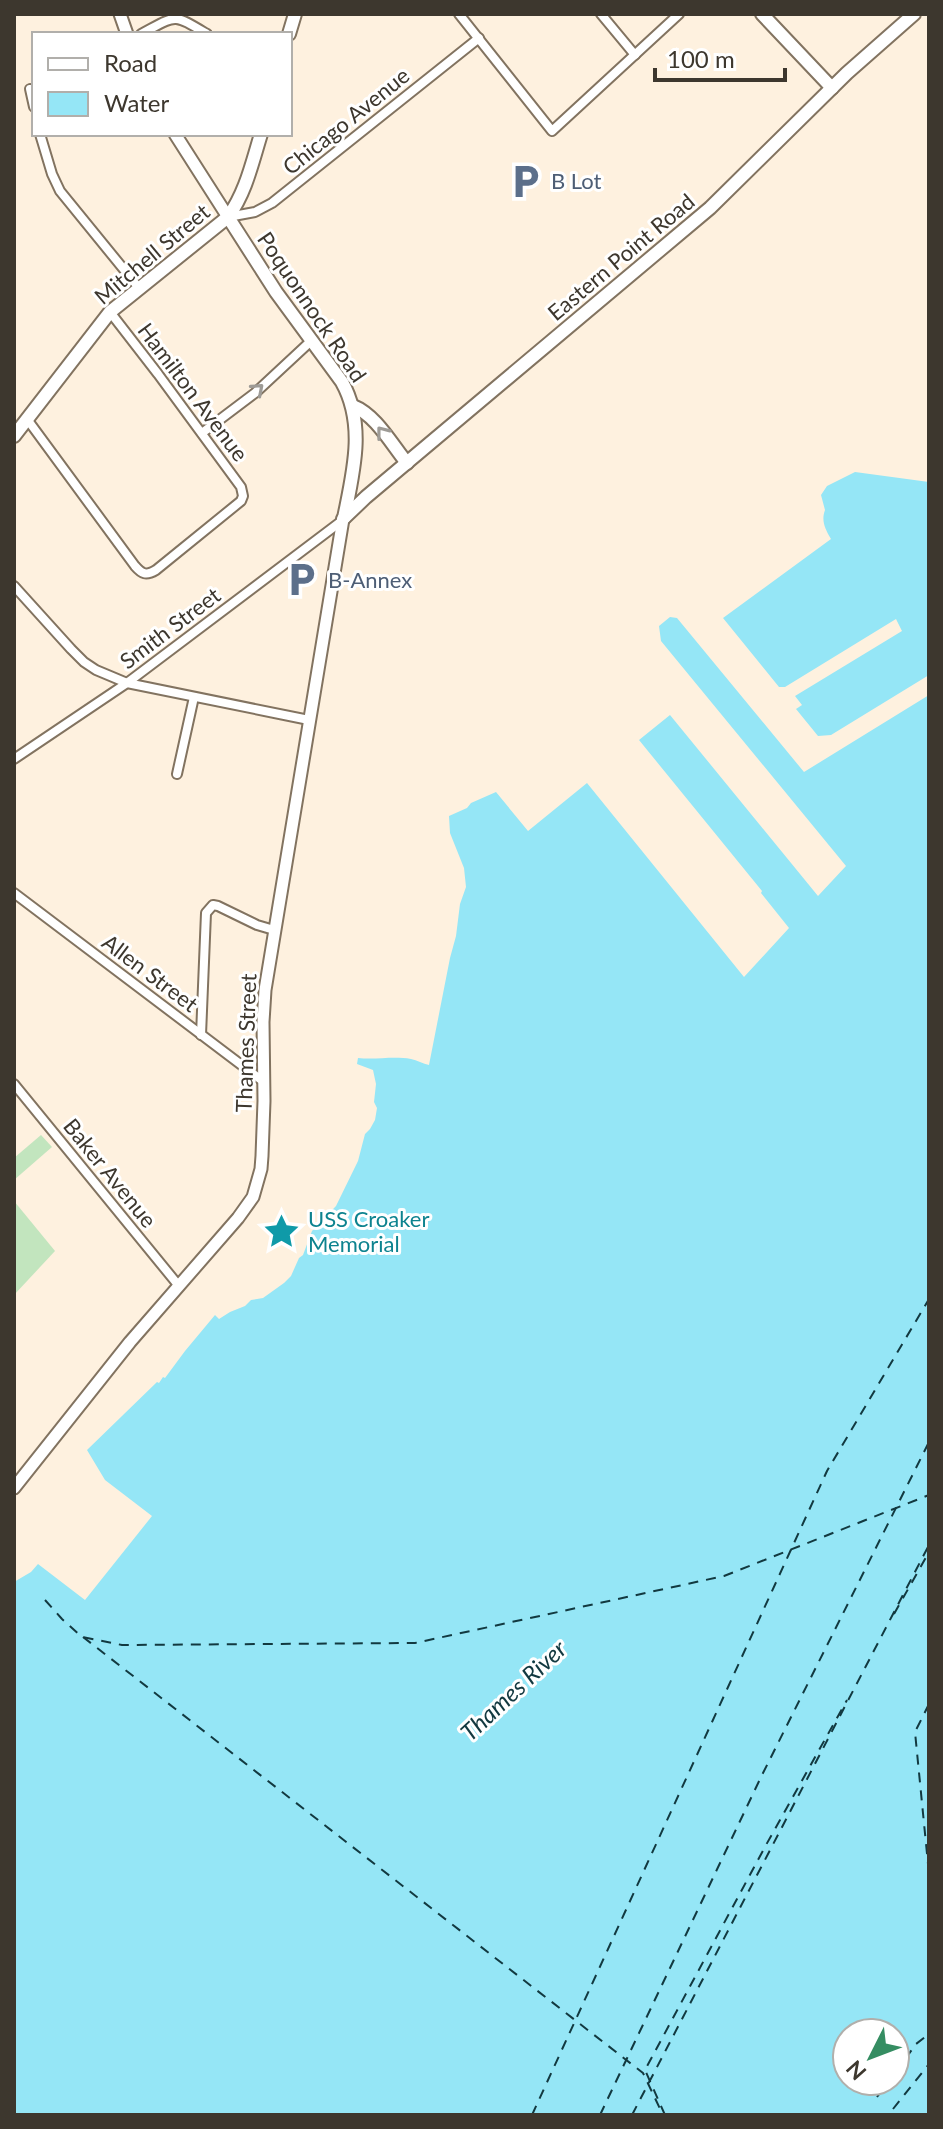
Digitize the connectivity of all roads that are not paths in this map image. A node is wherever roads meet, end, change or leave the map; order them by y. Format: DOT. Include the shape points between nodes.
graph roads {
  1 [pos="459,14"];
  2 [pos="601,14"];
  3 [pos="679,14"];
  4 [pos="762,14"];
  5 [pos="914,14"];
  6 [pos="145,32"];
  7 [pos="204,32"];
  8 [pos="479,38"];
  9 [pos="635,55"];
  10 [pos="832,88"];
  11 [pos="30,89"];
  12 [pos="32,98"];
  13 [pos="41,136"];
  14 [pos="176,136"];
  15 [pos="260,136"];
  16 [pos="228,217"];
  17 [pos="139,288"];
  18 [pos="110,312"];
  19 [pos="311,341"];
  20 [pos="353,406"];
  21 [pos="27,419"];
  22 [pos="202,433"];
  23 [pos="14,436"];
  24 [pos="407,463"];
  25 [pos="343,519"];
  26 [pos="14,586"];
  27 [pos="127,683"];
  28 [pos="194,697"];
  29 [pos="309,720"];
  30 [pos="14,759"];
  31 [pos="177,774"];
  32 [pos="14,893"];
  33 [pos="274,930"];
  34 [pos="201,1035"];
  35 [pos="264,1082"];
  36 [pos="14,1084"];
  37 [pos="179,1286"];
  38 [pos="14,1488"];
  1 -- 8 [label="street"];
  2 -- 9 [label="street"];
  3 -- 9 [label="street"];
  4 -- 10 [label="main road"];
  5 -- 10 [label="main road, Eastern Point Road"];
  6 -- 7 [label="street" via="175,18"];
  8 -- 9 [label="street" via="552,131"];
  8 -- 16 [label="street, Chicago Avenue" via="272,203"];
  10 -- 24 [label="main road, Eastern Point Road" via="710,208"];
  11 -- 12 [label="street"];
  13 -- 17 [label="street" via="60,191"];
  14 -- 16 [label="street, Poquonnock Road"];
  15 -- 16 [label="main road" via="240,200"];
  16 -- 17 [label="main road, Mitchell Street"];
  16 -- 19 [label="main road, Poquonnock Road"];
  17 -- 18 [label="main road, Mitchell Street"];
  18 -- 21 [label="main road, Mitchell Street"];
  18 -- 22 [label="street, Hamilton Avenue"];
  19 -- 20 [label="main road, Poquonnock Road"];
  22 -- 19 [label="street, one-way"];
  24 -- 20 [label="main road, one-way" via="364,411"];
  20 -- 25 [label="main road, Poquonnock Road" via="356,439"];
  21 -- 22 [label="street, Hamilton Avenue" via="144,574 156,570 243,496"];
  21 -- 23 [label="main road, Mitchell Street"];
  24 -- 25 [label="main road, Eastern Point Road"];
  25 -- 27 [label="street, Smith Street"];
  25 -- 29 [label="street, Thames Street"];
  26 -- 27 [label="street" via="84,662"];
  27 -- 28 [label="street"];
  27 -- 30 [label="street, Smith Street"];
  28 -- 29 [label="street"];
  28 -- 31 [label="street"];
  29 -- 33 [label="street, Thames Street"];
  32 -- 34 [label="street, Allen Street"];
  33 -- 34 [label="street" via="218,906 209,908"];
  33 -- 35 [label="street, Thames Street" via="265,990"];
  34 -- 35 [label="street, Allen Street"];
  35 -- 37 [label="street, Thames Street" via="256,1189"];
  36 -- 37 [label="street, Baker Avenue"];
  37 -- 38 [label="street, Thames Street"];
}
